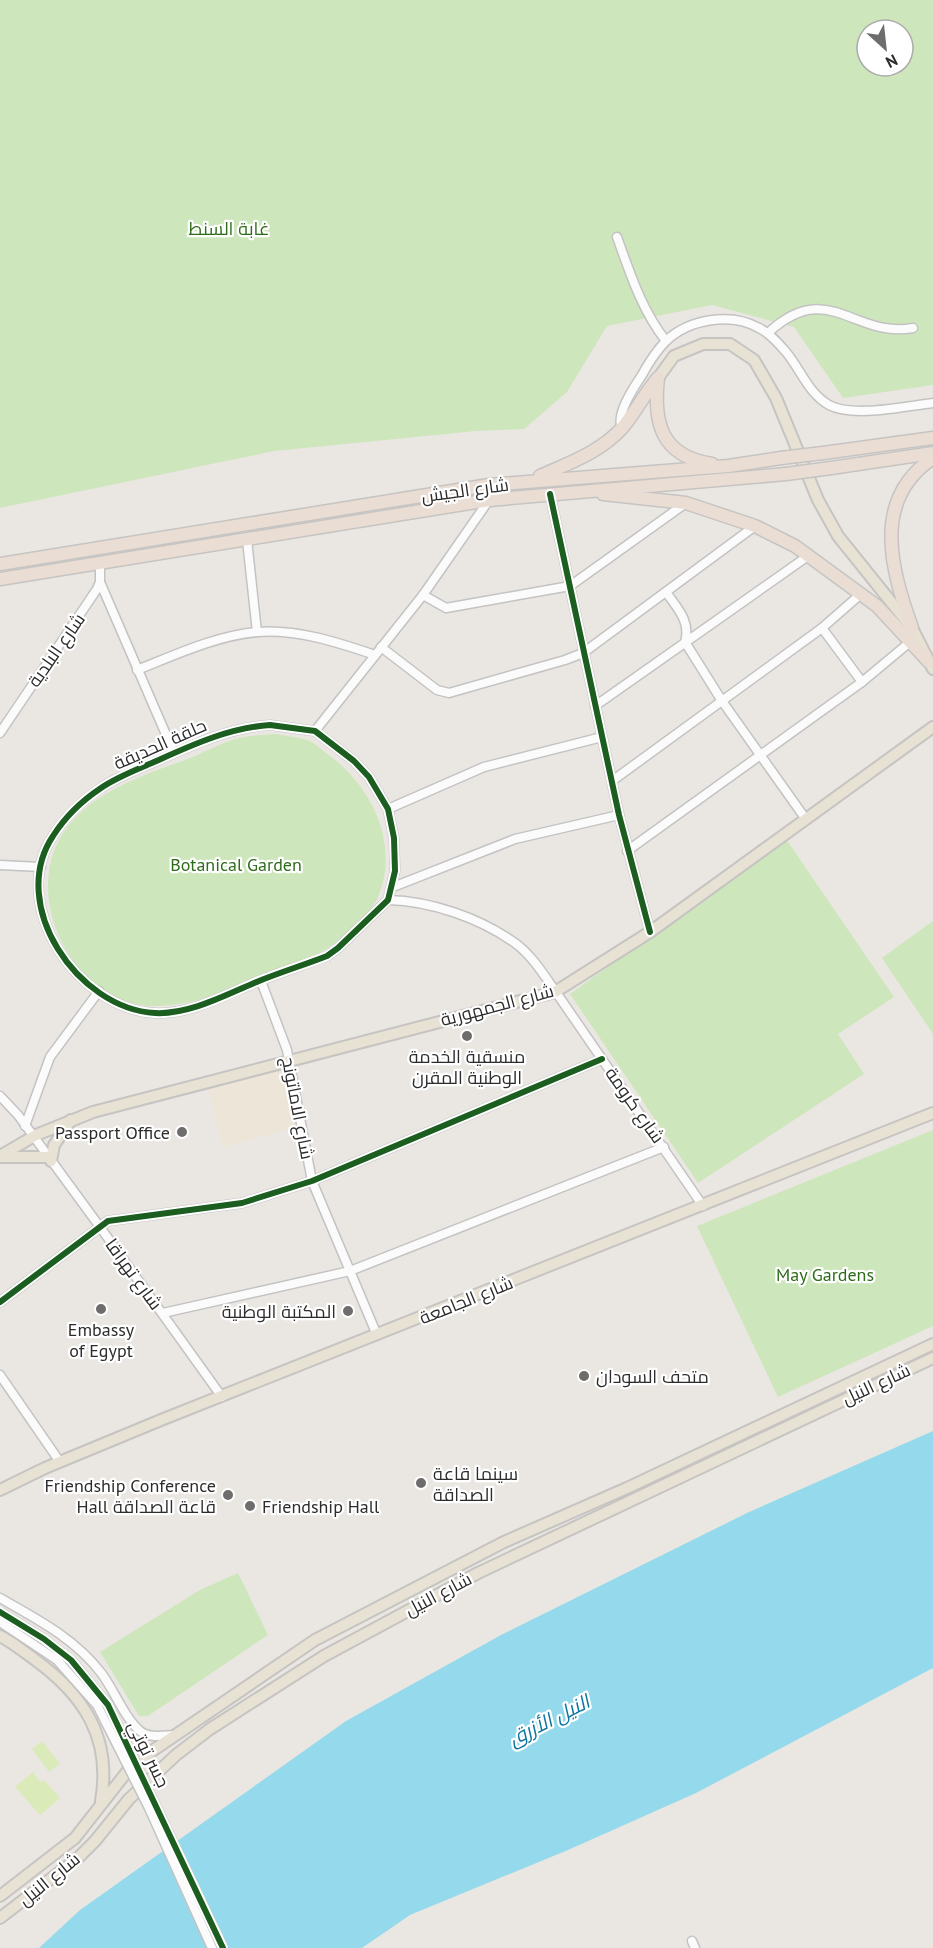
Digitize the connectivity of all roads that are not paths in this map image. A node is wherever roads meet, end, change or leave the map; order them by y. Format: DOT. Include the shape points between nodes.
graph roads {
  1 [pos="617,237"];
  2 [pos="913,328"];
  3 [pos="768,333"];
  4 [pos="666,341"];
  5 [pos="658,378"];
  6 [pos="933,403"];
  7 [pos="622,428"];
  8 [pos="933,438"];
  9 [pos="933,453"];
  10 [pos="933,458"];
  11 [pos="728,466"];
  12 [pos="531,481"];
  13 [pos="583,491"];
  14 [pos="550,494"];
  15 [pos="489,500"];
  16 [pos="686,503"];
  17 [pos="755,526"];
  18 [pos="247,540"];
  19 [pos="808,556"];
  20 [pos="100,563"];
  21 [pos="0,564"];
  22 [pos="0,579"];
  23 [pos="100,582"];
  24 [pos="570,586"];
  25 [pos="666,592"];
  26 [pos="862,593"];
  27 [pos="423,595"];
  28 [pos="822,628"];
  29 [pos="912,628"];
  30 [pos="257,632"];
  31 [pos="686,642"];
  32 [pos="910,642"];
  33 [pos="381,647"];
  34 [pos="583,653"];
  35 [pos="375,655"];
  36 [pos="931,666"];
  37 [pos="137,670"];
  38 [pos="862,682"];
  39 [pos="722,701"];
  40 [pos="595,706"];
  41 [pos="933,727"];
  42 [pos="315,731"];
  43 [pos="0,733"];
  44 [pos="602,737"];
  45 [pos="174,753"];
  46 [pos="760,756"];
  47 [pos="612,781"];
  48 [pos="388,808"];
  49 [pos="619,815"];
  50 [pos="806,818"];
  51 [pos="627,850"];
  52 [pos="0,865"];
  53 [pos="41,867"];
  54 [pos="393,887"];
  55 [pos="388,900"];
  56 [pos="650,932"];
  57 [pos="261,981"];
  58 [pos="99,991"];
  59 [pos="555,992"];
  60 [pos="603,1059"];
  61 [pos="288,1061"];
  62 [pos="0,1096"];
  63 [pos="933,1113"];
  64 [pos="71,1120"];
  65 [pos="25,1126"];
  66 [pos="33,1138"];
  67 [pos="664,1147"];
  68 [pos="0,1157"];
  69 [pos="50,1159"];
  70 [pos="312,1182"];
  71 [pos="703,1206"];
  72 [pos="100,1227"];
  73 [pos="350,1271"];
  74 [pos="0,1302"];
  75 [pos="163,1313"];
  76 [pos="377,1335"];
  77 [pos="933,1344"];
  78 [pos="933,1358"];
  79 [pos="0,1375"];
  80 [pos="222,1397"];
  81 [pos="60,1462"];
  82 [pos="627,1488"];
  83 [pos="0,1490"];
  84 [pos="635,1499"];
  85 [pos="504,1542"];
  86 [pos="512,1557"];
  87 [pos="0,1598"];
  88 [pos="0,1612"];
  89 [pos="0,1622"];
  90 [pos="0,1636"];
  91 [pos="315,1640"];
  92 [pos="324,1656"];
  93 [pos="176,1735"];
  94 [pos="100,1807"];
  95 [pos="0,1896"];
  96 [pos="0,1918"];
  97 [pos="212,1948"];
  98 [pos="223,1948"];
  1 -- 4 [label="street" via="635,286"];
  2 -- 3 [label="street" via="889,329 841,313 809,309 789,315"];
  3 -- 4 [label="street" via="748,323 719,320 694,324"];
  3 -- 6 [label="street" via="813,392 835,408 874,410"];
  4 -- 7 [label="street" via="627,402 621,415"];
  5 -- 7 [label="highway"];
  5 -- 11 [label="highway" via="655,411 663,435 684,454"];
  5 -- 29 [label="main road" via="674,356 703,344 730,344 754,360 776,398 818,500 838,536"];
  7 -- 12 [label="highway" via="598,448"];
  8 -- 11 [label="highway, شارع الجيش, bridge"];
  9 -- 13 [label="highway, شارع الجيش, bridge" via="786,474"];
  10 -- 29 [label="highway" via="909,483 896,509 891,531 895,579"];
  11 -- 12 [label="highway, شارع الجيش"];
  12 -- 21 [label="highway, شارع الجيش"];
  13 -- 14 [label="highway, شارع الجيش"];
  13 -- 16 [label="highway"];
  14 -- 15 [label="highway, شارع الجيش"];
  14 -- 24 [label="street"];
  15 -- 18 [label="highway, شارع الجيش"];
  15 -- 27 [label="street"];
  16 -- 17 [label="highway"];
  16 -- 24 [label="street"];
  17 -- 19 [label="highway"];
  17 -- 25 [label="street"];
  18 -- 20 [label="highway, شارع الجيش"];
  18 -- 30 [label="street"];
  19 -- 26 [label="highway"];
  19 -- 31 [label="street"];
  20 -- 22 [label="highway, شارع الجيش"];
  20 -- 23 [label="street"];
  23 -- 37 [label="street"];
  23 -- 43 [label="street, شارع البلدية"];
  24 -- 27 [label="street" via="446,608"];
  24 -- 34 [label="street"];
  25 -- 31 [label="street" via="685,619"];
  25 -- 34 [label="street"];
  26 -- 28 [label="street"];
  26 -- 32 [label="highway"];
  27 -- 33 [label="street"];
  28 -- 38 [label="street"];
  28 -- 39 [label="street"];
  29 -- 36 [label="main road"];
  30 -- 35 [label="street" via="305,635"];
  30 -- 37 [label="street" via="200,646"];
  31 -- 39 [label="street"];
  31 -- 40 [label="street"];
  32 -- 36 [label="highway"];
  32 -- 38 [label="street"];
  33 -- 34 [label="street" via="437,690 449,693"];
  33 -- 35 [label="street"];
  34 -- 40 [label="street"];
  35 -- 42 [label="street"];
  37 -- 45 [label="street"];
  38 -- 46 [label="street"];
  39 -- 46 [label="street"];
  39 -- 47 [label="street"];
  40 -- 44 [label="street"];
  41 -- 50 [label="main road, شارع الجمهورية"];
  42 -- 45 [label="street, حلقة الحديقة" via="251,726"];
  42 -- 48 [label="street, حلقة الحديقة" via="354,761"];
  44 -- 47 [label="street"];
  44 -- 48 [label="street" via="484,767"];
  45 -- 53 [label="street, حلقة الحديقة" via="94,793 52,837"];
  46 -- 50 [label="street"];
  46 -- 51 [label="street"];
  47 -- 49 [label="street"];
  48 -- 54 [label="street, حلقة الحديقة" via="394,838"];
  49 -- 51 [label="street"];
  49 -- 54 [label="street" via="515,839"];
  50 -- 56 [label="main road, شارع الجمهورية"];
  51 -- 56 [label="street"];
  52 -- 53 [label="street"];
  53 -- 58 [label="street, حلقة الحديقة" via="43,910 51,936 77,977"];
  54 -- 55 [label="street, حلقة الحديقة"];
  55 -- 57 [label="street, حلقة الحديقة" via="327,956"];
  55 -- 59 [label="street, شارع كرومة" via="439,907 506,938 535,963"];
  56 -- 59 [label="main road, شارع الجمهورية"];
  57 -- 58 [label="street, حلقة الحديقة" via="193,1007 156,1013 127,1007"];
  57 -- 61 [label="street, شارع الاماتونج"];
  58 -- 65 [label="street" via="50,1057"];
  59 -- 60 [label="street, شارع كرومة"];
  59 -- 61 [label="main road, شارع الجمهورية"];
  60 -- 67 [label="street, شارع كرومة"];
  60 -- 70 [label="street"];
  61 -- 64 [label="main road, شارع الجمهورية"];
  61 -- 70 [label="street, شارع الاماتونج"];
  62 -- 65 [label="street, شارع تهراقا"];
  63 -- 71 [label="main road, شارع الجامعة"];
  64 -- 66 [label="main road, شارع الجمهورية"];
  64 -- 69 [label="main road" via="54,1145"];
  65 -- 66 [label="street, شارع تهراقا"];
  66 -- 68 [label="main road, شارع الجمهورية"];
  66 -- 69 [label="street, شارع تهراقا"];
  67 -- 71 [label="street, شارع كرومة"];
  67 -- 73 [label="street"];
  68 -- 69 [label="main road"];
  69 -- 72 [label="street, شارع تهراقا"];
  70 -- 72 [label="street" via="242,1203 112,1219"];
  70 -- 73 [label="street, شارع الاماتونج"];
  71 -- 76 [label="main road, شارع الجامعة"];
  72 -- 74 [label="street"];
  72 -- 75 [label="street, شارع تهراقا"];
  73 -- 75 [label="street"];
  73 -- 76 [label="street, شارع الاماتونج"];
  75 -- 80 [label="street, شارع تهراقا"];
  76 -- 80 [label="main road, شارع الجامعة"];
  77 -- 82 [label="main road, شارع النيل"];
  78 -- 84 [label="main road, شارع النيل"];
  79 -- 81 [label="street"];
  80 -- 81 [label="main road, شارع الجامعة"];
  81 -- 83 [label="main road, شارع الجامعة"];
  82 -- 84 [label="main road"];
  82 -- 85 [label="main road, شارع النيل"];
  84 -- 86 [label="main road, شارع النيل"];
  85 -- 86 [label="main road"];
  85 -- 91 [label="main road, شارع النيل"];
  86 -- 92 [label="main road, شارع النيل"];
  87 -- 93 [label="street" via="86,1655 139,1731 152,1736"];
  88 -- 98 [label="street, جسر توتي, bridge" via="58,1649 88,1677 103,1698"];
  89 -- 97 [label="street, جسر توتي, bridge" via="57,1660 97,1705"];
  90 -- 94 [label="main road" via="50,1671 75,1695 90,1717 105,1768"];
  91 -- 92 [label="main road"];
  91 -- 93 [label="main road, شارع النيل"];
  92 -- 96 [label="main road, شارع النيل" via="176,1755 129,1799 79,1857"];
  93 -- 94 [label="main road, شارع النيل" via="133,1764"];
  94 -- 95 [label="main road, شارع النيل" via="61,1851"];
}
